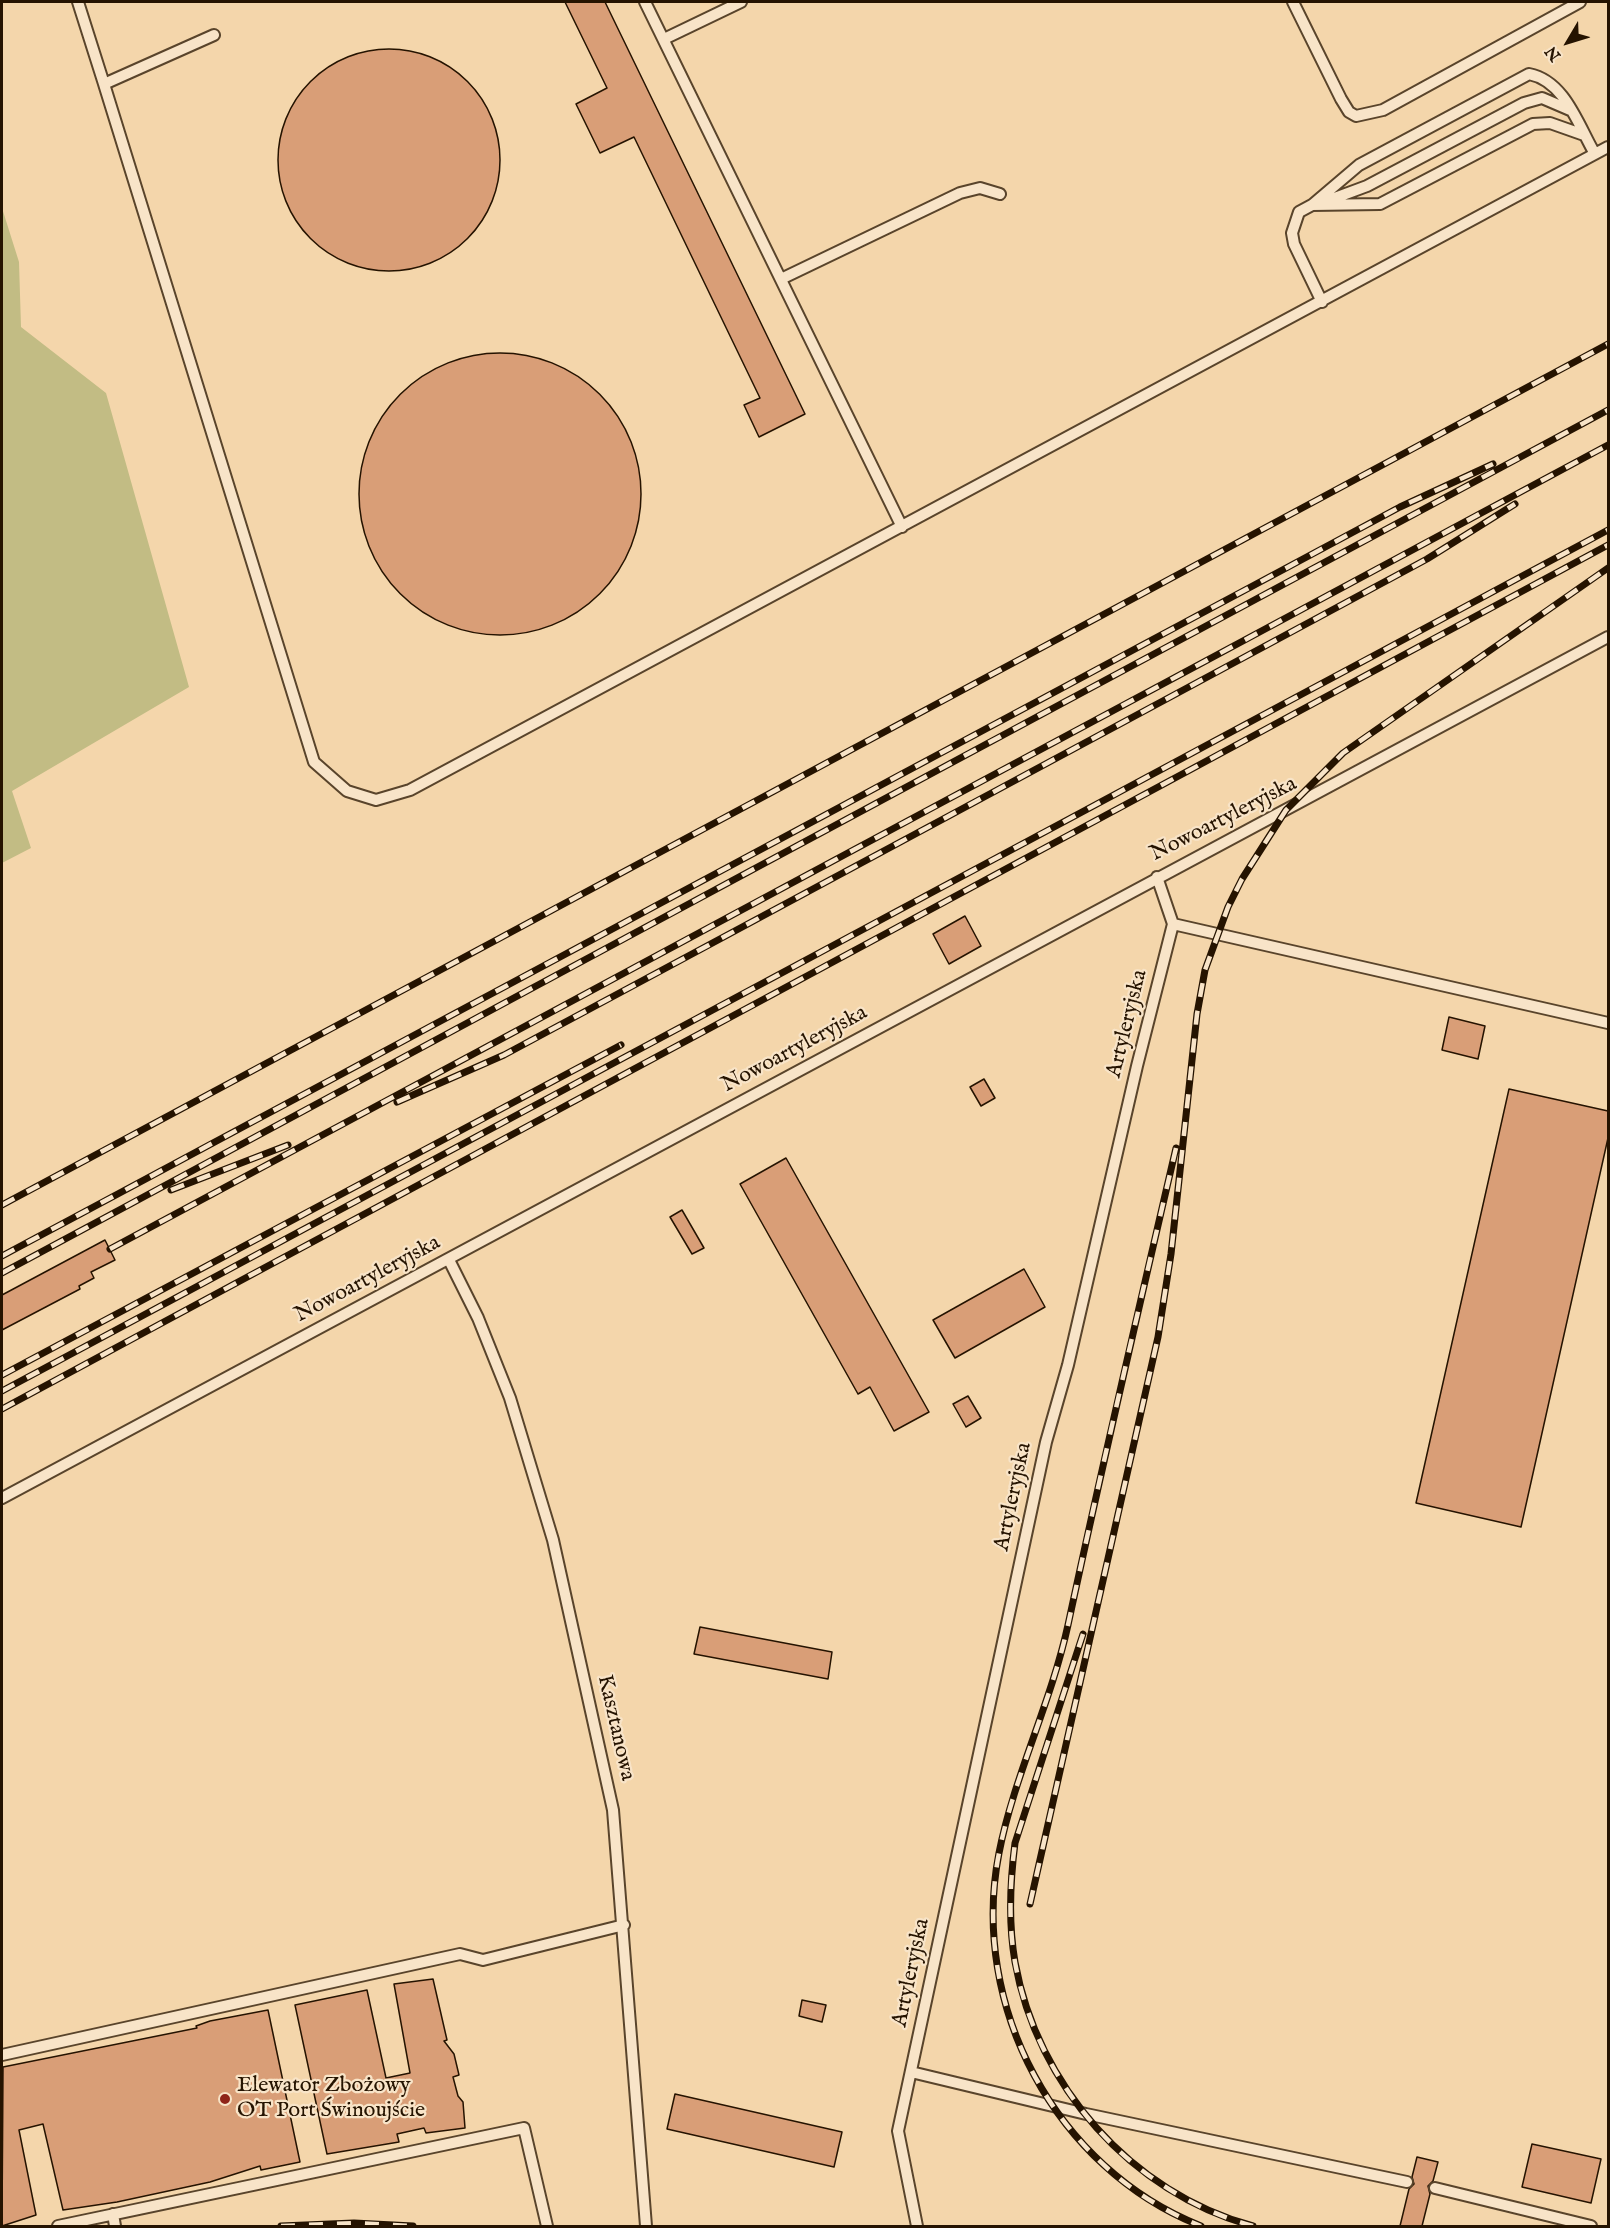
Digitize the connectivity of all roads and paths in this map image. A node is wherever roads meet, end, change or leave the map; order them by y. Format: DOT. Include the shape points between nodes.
graph roads {
  1 [pos="78,2"];
  2 [pos="645,2"];
  3 [pos="741,2"];
  4 [pos="1293,2"];
  5 [pos="1580,2"];
  6 [pos="213,35"];
  7 [pos="664,39"];
  8 [pos="104,84"];
  9 [pos="1570,110"];
  10 [pos="1584,135"];
  11 [pos="1608,147"];
  12 [pos="1595,154"];
  13 [pos="1000,195"];
  14 [pos="1312,205"];
  15 [pos="781,279"];
  16 [pos="1322,302"];
  17 [pos="902,527"];
  18 [pos="1608,637"];
  19 [pos="1157,877"];
  20 [pos="1173,924"];
  21 [pos="1608,1023"];
  22 [pos="449,1260"];
  23 [pos="2,1498"];
  24 [pos="624,1925"];
  25 [pos="2,2055"];
  26 [pos="911,2072"];
  27 [pos="1407,2182"];
  28 [pos="1435,2188"];
  29 [pos="113,2214"];
  30 [pos="58,2226"];
  31 [pos="115,2226"];
  32 [pos="547,2226"];
  33 [pos="646,2226"];
  34 [pos="917,2226"];
  35 [pos="1591,2226"];
  1 -- 8 [label="lane"];
  2 -- 7 [label="lane"];
  3 -- 7 [label="lane"];
  4 -- 5 [label="lane" via="1348,112 1356,116 1383,110"];
  6 -- 8 [label="lane"];
  7 -- 15 [label="lane"];
  8 -- 17 [label="lane" via="314,762 347,791 376,800 410,790"];
  9 -- 10 [label="lane"];
  9 -- 14 [label="lane" via="1542,98 1524,103 1367,186"];
  9 -- 14 [label="lane" via="1557,87 1543,77 1529,74 1359,165"];
  10 -- 12 [label="lane"];
  10 -- 14 [label="lane" via="1550,123 1533,124 1380,204"];
  11 -- 12 [label="lane"];
  12 -- 16 [label="lane"];
  13 -- 15 [label="lane" via="980,188 960,193"];
  14 -- 16 [label="lane" via="1299,212 1292,232 1303,266"];
  15 -- 17 [label="lane"];
  16 -- 17 [label="lane"];
  18 -- 19 [label="lane, Nowoartyleryjska"];
  19 -- 20 [label="lane"];
  19 -- 22 [label="lane, Nowoartyleryjska"];
  20 -- 21 [label="lane"];
  20 -- 26 [label="lane, Artyleryjska" via="1068,1365 1046,1442"];
  22 -- 23 [label="lane, Nowoartyleryjska"];
  22 -- 24 [label="lane, Kasztanowa" via="478,1318 510,1398 553,1540 613,1810"];
  24 -- 25 [label="lane" via="483,1960 460,1954"];
  24 -- 33 [label="lane, Kasztanowa"];
  26 -- 27 [label="lane" via="1086,2114"];
  26 -- 34 [label="lane, Artyleryjska" via="898,2131"];
  28 -- 35 [label="lane"];
  29 -- 30 [label="lane"];
  29 -- 31 [label="lane"];
  29 -- 32 [label="lane" via="524,2128"];
}
